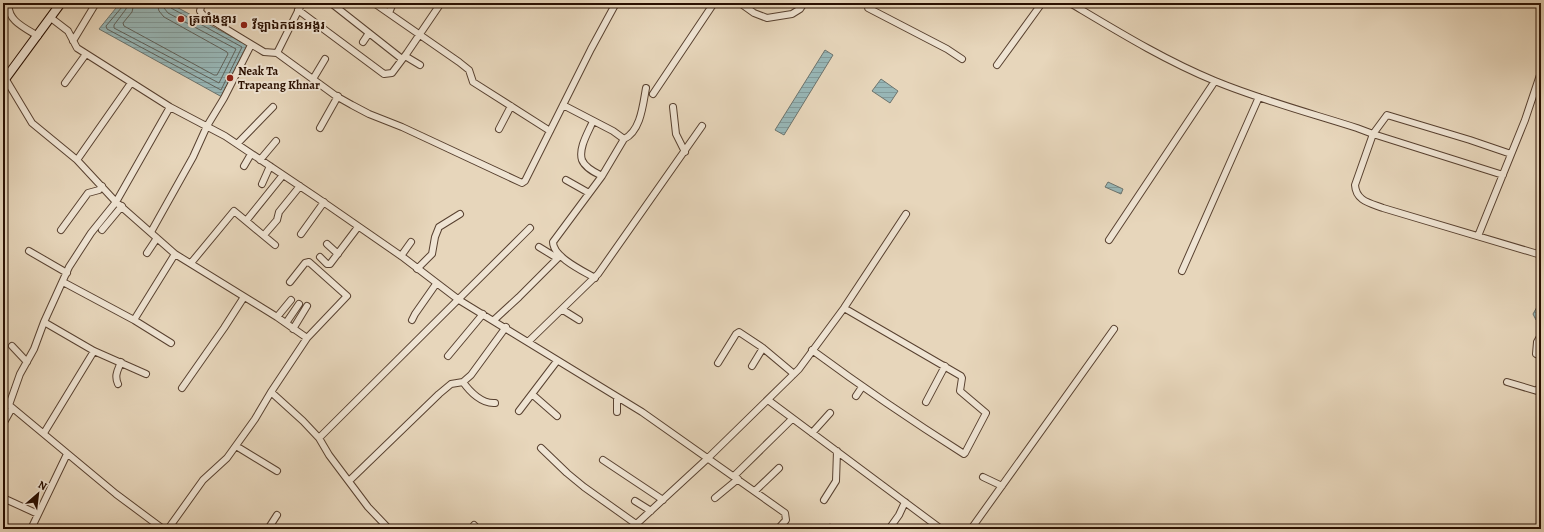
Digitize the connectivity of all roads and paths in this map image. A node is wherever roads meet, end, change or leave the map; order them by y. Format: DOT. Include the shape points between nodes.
graph roads {
  1 [pos="9,3"];
  2 [pos="61,3"];
  3 [pos="96,3"];
  4 [pos="202,3"];
  5 [pos="302,3"];
  6 [pos="331,3"];
  7 [pos="374,3"];
  8 [pos="393,3"];
  9 [pos="441,3"];
  10 [pos="616,3"];
  11 [pos="714,3"];
  12 [pos="740,3"];
  13 [pos="804,3"];
  14 [pos="868,3"];
  15 [pos="1042,3"];
  16 [pos="1070,3"];
  17 [pos="298,10"];
  18 [pos="389,13"];
  19 [pos="50,18"];
  20 [pos="369,33"];
  21 [pos="419,35"];
  22 [pos="38,36"];
  23 [pos="73,41"];
  24 [pos="363,42"];
  25 [pos="251,45"];
  26 [pos="277,53"];
  27 [pos="86,54"];
  28 [pos="403,57"];
  29 [pos="325,59"];
  30 [pos="962,60"];
  31 [pos="420,65"];
  32 [pos="997,65"];
  33 [pos="1541,72"];
  34 [pos="5,77"];
  35 [pos="313,79"];
  36 [pos="1215,81"];
  37 [pos="65,83"];
  38 [pos="131,83"];
  39 [pos="646,88"];
  40 [pos="653,94"];
  41 [pos="338,96"];
  42 [pos="1259,97"];
  43 [pos="563,105"];
  44 [pos="511,106"];
  45 [pos="170,107"];
  46 [pos="273,107"];
  47 [pos="673,107"];
  48 [pos="594,121"];
  49 [pos="207,126"];
  50 [pos="702,126"];
  51 [pos="320,128"];
  52 [pos="499,129"];
  53 [pos="550,131"];
  54 [pos="1373,134"];
  55 [pos="624,139"];
  56 [pos="276,142"];
  57 [pos="237,144"];
  58 [pos="685,152"];
  59 [pos="251,154"];
  60 [pos="1511,154"];
  61 [pos="77,160"];
  62 [pos="260,160"];
  63 [pos="244,166"];
  64 [pos="270,166"];
  65 [pos="283,175"];
  66 [pos="1503,175"];
  67 [pos="602,176"];
  68 [pos="566,180"];
  69 [pos="262,184"];
  70 [pos="102,186"];
  71 [pos="300,186"];
  72 [pos="589,193"];
  73 [pos="116,202"];
  74 [pos="324,202"];
  75 [pos="122,206"];
  76 [pos="460,214"];
  77 [pos="906,214"];
  78 [pos="246,221"];
  79 [pos="358,227"];
  80 [pos="530,228"];
  81 [pos="61,230"];
  82 [pos="102,230"];
  83 [pos="151,232"];
  84 [pos="301,234"];
  85 [pos="264,235"];
  86 [pos="1478,236"];
  87 [pos="157,238"];
  88 [pos="1109,240"];
  89 [pos="411,242"];
  90 [pos="275,244"];
  91 [pos="327,244"];
  92 [pos="539,247"];
  93 [pos="29,251"];
  94 [pos="148,253"];
  95 [pos="175,254"];
  96 [pos="338,254"];
  97 [pos="1541,255"];
  98 [pos="400,256"];
  99 [pos="320,257"];
  100 [pos="559,257"];
  101 [pos="191,263"];
  102 [pos="417,269"];
  103 [pos="1182,271"];
  104 [pos="67,273"];
  105 [pos="595,278"];
  106 [pos="63,282"];
  107 [pos="290,282"];
  108 [pos="436,284"];
  109 [pos="244,297"];
  110 [pos="291,300"];
  111 [pos="459,300"];
  112 [pos="299,304"];
  113 [pos="307,306"];
  114 [pos="844,308"];
  115 [pos="562,310"];
  116 [pos="483,314"];
  117 [pos="277,317"];
  118 [pos="134,320"];
  119 [pos="412,320"];
  120 [pos="494,320"];
  121 [pos="579,320"];
  122 [pos="44,322"];
  123 [pos="286,323"];
  124 [pos="506,327"];
  125 [pos="293,328"];
  126 [pos="1114,329"];
  127 [pos="1541,335"];
  128 [pos="307,338"];
  129 [pos="528,342"];
  130 [pos="171,343"];
  131 [pos="12,346"];
  132 [pos="763,348"];
  133 [pos="812,350"];
  134 [pos="94,351"];
  135 [pos="448,356"];
  136 [pos="1541,356"];
  137 [pos="557,360"];
  138 [pos="27,362"];
  139 [pos="121,362"];
  140 [pos="718,363"];
  141 [pos="752,366"];
  142 [pos="945,366"];
  143 [pos="146,374"];
  144 [pos="794,374"];
  145 [pos="464,382"];
  146 [pos="1507,382"];
  147 [pos="118,384"];
  148 [pos="1541,385"];
  149 [pos="862,387"];
  150 [pos="182,388"];
  151 [pos="271,392"];
  152 [pos="533,395"];
  153 [pos="856,396"];
  154 [pos="617,397"];
  155 [pos="3,400"];
  156 [pos="768,400"];
  157 [pos="926,402"];
  158 [pos="495,403"];
  159 [pos="11,406"];
  160 [pos="519,412"];
  161 [pos="617,412"];
  162 [pos="830,413"];
  163 [pos="557,416"];
  164 [pos="792,419"];
  165 [pos="3,424"];
  166 [pos="44,433"];
  167 [pos="812,433"];
  168 [pos="318,438"];
  169 [pos="236,446"];
  170 [pos="541,448"];
  171 [pos="837,451"];
  172 [pos="67,454"];
  173 [pos="708,458"];
  174 [pos="603,460"];
  175 [pos="779,468"];
  176 [pos="277,471"];
  177 [pos="984,477"];
  178 [pos="736,478"];
  179 [pos="350,481"];
  180 [pos="1002,486"];
  181 [pos="755,492"];
  182 [pos="3,498"];
  183 [pos="715,498"];
  184 [pos="663,500"];
  185 [pos="824,500"];
  186 [pos="635,501"];
  187 [pos="905,502"];
  188 [pos="652,511"];
  189 [pos="38,514"];
  190 [pos="277,516"];
  191 [pos="636,524"];
  192 [pos="35,527"];
  193 [pos="163,529"];
  194 [pos="168,529"];
  195 [pos="268,529"];
  196 [pos="389,529"];
  197 [pos="631,529"];
  198 [pos="778,529"];
  199 [pos="889,529"];
  200 [pos="941,529"];
  201 [pos="971,529"];
  1 -- 22 [label="street" via="8,12 11,17"];
  2 -- 19 [label="street"];
  3 -- 23 [label="street"];
  4 -- 25 [label="street" via="200,11 203,15"];
  5 -- 17 [label="street"];
  6 -- 20 [label="street"];
  7 -- 18 [label="street"];
  8 -- 18 [label="street"];
  9 -- 21 [label="street"];
  10 -- 43 [label="street"];
  11 -- 40 [label="street"];
  12 -- 13 [label="street" via="767,18 792,14"];
  14 -- 30 [label="street" via="868,8 947,49"];
  15 -- 32 [label="street"];
  16 -- 36 [label="street" via="1182,66"];
  17 -- 26 [label="street"];
  17 -- 28 [label="street" via="384,74 392,73"];
  18 -- 21 [label="street"];
  19 -- 22 [label="street"];
  19 -- 23 [label="street" via="68,31"];
  20 -- 24 [label="street"];
  20 -- 28 [label="street"];
  21 -- 28 [label="street"];
  21 -- 44 [label="street" via="469,70 473,82"];
  22 -- 34 [label="street"];
  23 -- 27 [label="street" via="77,48"];
  25 -- 26 [label="street" via="264,52"];
  25 -- 49 [label="street"];
  26 -- 35 [label="street"];
  27 -- 37 [label="street"];
  27 -- 38 [label="street"];
  28 -- 31 [label="street"];
  29 -- 35 [label="street"];
  33 -- 60 [label="street"];
  34 -- 61 [label="street" via="32,123"];
  35 -- 41 [label="street"];
  36 -- 42 [label="street"];
  36 -- 88 [label="street"];
  38 -- 45 [label="street"];
  38 -- 61 [label="street"];
  39 -- 55 [label="street" via="639,120"];
  41 -- 51 [label="street"];
  41 -- 53 [label="street" via="369,114 519,183 525,181"];
  42 -- 54 [label="street"];
  42 -- 103 [label="street"];
  43 -- 48 [label="street"];
  43 -- 53 [label="street"];
  44 -- 52 [label="street"];
  44 -- 53 [label="street"];
  45 -- 49 [label="street"];
  45 -- 73 [label="street"];
  46 -- 57 [label="street"];
  47 -- 58 [label="street" via="676,134"];
  48 -- 55 [label="street"];
  48 -- 67 [label="street" via="583,146 582,160 586,166"];
  49 -- 57 [label="street"];
  49 -- 83 [label="street"];
  50 -- 58 [label="street"];
  54 -- 60 [label="street" via="1387,115"];
  54 -- 66 [label="street"];
  54 -- 86 [label="street" via="1355,186 1355,193 1361,200"];
  55 -- 67 [label="street"];
  56 -- 62 [label="street"];
  57 -- 59 [label="street"];
  58 -- 105 [label="street"];
  59 -- 62 [label="street"];
  59 -- 63 [label="street"];
  60 -- 66 [label="street"];
  61 -- 70 [label="street"];
  62 -- 64 [label="street"];
  64 -- 65 [label="street"];
  64 -- 69 [label="street"];
  65 -- 71 [label="street"];
  65 -- 78 [label="street"];
  66 -- 86 [label="street"];
  67 -- 72 [label="street"];
  68 -- 72 [label="street"];
  70 -- 73 [label="street"];
  70 -- 81 [label="street" via="99,190 88,193"];
  71 -- 74 [label="street"];
  71 -- 85 [label="street"];
  72 -- 100 [label="street" via="553,242"];
  73 -- 75 [label="street"];
  73 -- 104 [label="street" via="91,233"];
  74 -- 79 [label="street"];
  74 -- 84 [label="street"];
  75 -- 82 [label="street"];
  75 -- 83 [label="street"];
  76 -- 102 [label="street" via="439,227 432,254"];
  77 -- 114 [label="street"];
  78 -- 85 [label="street"];
  78 -- 101 [label="street" via="237,212 233,212"];
  79 -- 96 [label="street"];
  79 -- 98 [label="street"];
  80 -- 111 [label="street"];
  83 -- 87 [label="street"];
  85 -- 90 [label="street"];
  86 -- 97 [label="street"];
  87 -- 94 [label="street"];
  87 -- 95 [label="street"];
  89 -- 98 [label="street"];
  91 -- 96 [label="street"];
  92 -- 100 [label="street"];
  93 -- 104 [label="street"];
  95 -- 101 [label="street"];
  95 -- 118 [label="street"];
  96 -- 99 [label="street" via="330,264"];
  98 -- 102 [label="street"];
  100 -- 105 [label="street"];
  100 -- 120 [label="street"];
  101 -- 109 [label="street"];
  102 -- 108 [label="street"];
  104 -- 106 [label="street"];
  105 -- 115 [label="street"];
  106 -- 118 [label="street"];
  106 -- 122 [label="street"];
  107 -- 128 [label="street" via="305,263 309,262 347,296"];
  108 -- 111 [label="street"];
  108 -- 119 [label="street"];
  109 -- 117 [label="street"];
  109 -- 150 [label="street"];
  110 -- 117 [label="street"];
  111 -- 116 [label="street"];
  111 -- 168 [label="street"];
  112 -- 123 [label="street"];
  113 -- 125 [label="street"];
  114 -- 133 [label="street"];
  114 -- 142 [label="street"];
  115 -- 121 [label="street"];
  115 -- 129 [label="street"];
  116 -- 120 [label="street"];
  116 -- 135 [label="street"];
  117 -- 123 [label="street"];
  118 -- 130 [label="street"];
  120 -- 124 [label="street"];
  122 -- 134 [label="street"];
  122 -- 138 [label="street"];
  123 -- 125 [label="street"];
  124 -- 129 [label="street"];
  124 -- 145 [label="street"];
  125 -- 128 [label="street"];
  126 -- 180 [label="street"];
  127 -- 136 [label="street" via="1537,342 1536,354"];
  128 -- 151 [label="street"];
  129 -- 137 [label="street"];
  131 -- 138 [label="street"];
  132 -- 140 [label="street" via="739,332"];
  132 -- 141 [label="street"];
  132 -- 144 [label="street"];
  133 -- 144 [label="street"];
  133 -- 149 [label="street"];
  134 -- 139 [label="street"];
  134 -- 166 [label="street"];
  137 -- 152 [label="street"];
  137 -- 154 [label="street"];
  138 -- 159 [label="street" via="20,374"];
  139 -- 143 [label="street"];
  139 -- 147 [label="street" via="116,373"];
  142 -- 149 [label="street" via="961,376 960,390 986,413 965,453"];
  142 -- 157 [label="street"];
  144 -- 156 [label="street"];
  145 -- 158 [label="street" via="485,402"];
  145 -- 179 [label="street" via="451,384 439,394"];
  146 -- 148 [label="street" via="1537,391"];
  149 -- 153 [label="street"];
  151 -- 168 [label="street"];
  151 -- 169 [label="street"];
  152 -- 160 [label="street"];
  152 -- 163 [label="street"];
  154 -- 161 [label="street"];
  154 -- 173 [label="street"];
  155 -- 159 [label="street"];
  156 -- 164 [label="street"];
  156 -- 173 [label="street"];
  159 -- 165 [label="street"];
  159 -- 166 [label="street"];
  162 -- 167 [label="street"];
  164 -- 167 [label="street"];
  164 -- 178 [label="street"];
  166 -- 172 [label="street"];
  167 -- 171 [label="street"];
  168 -- 179 [label="street"];
  169 -- 176 [label="street"];
  169 -- 194 [label="street" via="203,480"];
  170 -- 191 [label="street" via="584,488"];
  171 -- 185 [label="street" via="836,480"];
  171 -- 187 [label="street"];
  172 -- 189 [label="street"];
  172 -- 193 [label="street"];
  173 -- 178 [label="street"];
  173 -- 184 [label="street"];
  174 -- 184 [label="street"];
  175 -- 181 [label="street"];
  177 -- 180 [label="street"];
  178 -- 181 [label="street"];
  178 -- 183 [label="street"];
  179 -- 196 [label="street" via="368,507"];
  180 -- 201 [label="street"];
  181 -- 198 [label="street" via="786,513 786,520"];
  182 -- 189 [label="street"];
  184 -- 188 [label="street"];
  186 -- 188 [label="street"];
  187 -- 199 [label="street"];
  187 -- 200 [label="street"];
  188 -- 191 [label="street"];
  189 -- 192 [label="street"];
  190 -- 195 [label="street"];
  191 -- 197 [label="street"];
}
